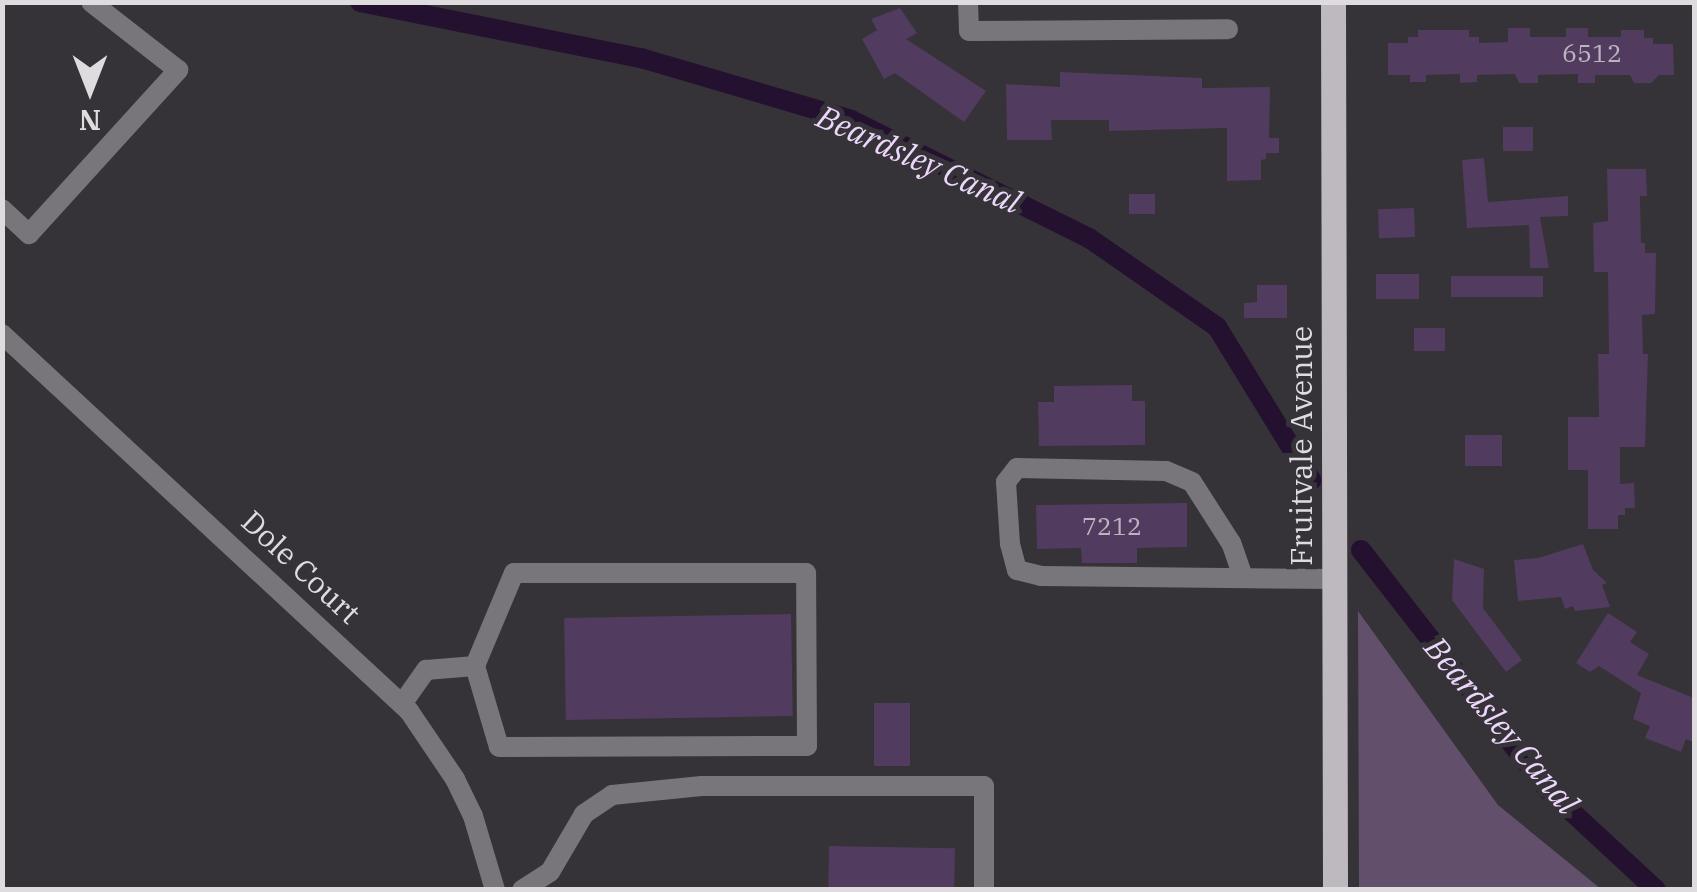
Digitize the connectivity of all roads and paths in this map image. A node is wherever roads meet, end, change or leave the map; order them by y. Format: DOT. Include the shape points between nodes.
graph roads {
  1 [pos="92,2"];
  2 [pos="968,2"];
  3 [pos="1334,2"];
  4 [pos="1228,29"];
  5 [pos="2,210"];
  6 [pos="2,334"];
  7 [pos="1244,577"];
  8 [pos="1334,579"];
  9 [pos="475,666"];
  10 [pos="402,704"];
  11 [pos="496,890"];
  12 [pos="522,890"];
  13 [pos="984,890"];
  14 [pos="1335,890"];
  1 -- 5 [label="street" via="178,70 30,234"];
  2 -- 4 [label="street" via="969,31"];
  3 -- 8 [label="main road, Fruitvale Avenue"];
  6 -- 10 [label="street, Dole Court"];
  7 -- 7 [label="street" via="1192,482 1166,470 1017,468 1006,482 1017,570 1041,576"];
  7 -- 8 [label="street"];
  8 -- 14 [label="main road, Fruitvale Avenue"];
  9 -- 9 [label="street" via="499,747 807,746 806,573 514,573"];
  9 -- 10 [label="street" via="426,670"];
  10 -- 11 [label="street, Dole Court" via="455,779"];
  12 -- 13 [label="street" via="550,872 584,814 612,795 702,786 984,786"];
}
